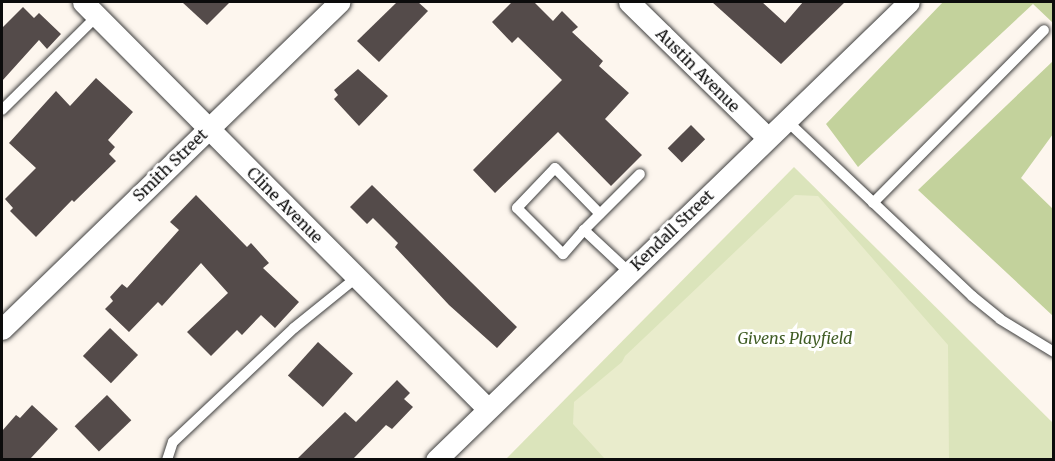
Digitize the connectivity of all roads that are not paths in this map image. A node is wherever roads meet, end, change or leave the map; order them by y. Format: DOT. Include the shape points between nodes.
graph roads {
  1 [pos="340,2"];
  2 [pos="629,2"];
  3 [pos="900,5"];
  4 [pos="90,9"];
  5 [pos="1044,30"];
  6 [pos="2,110"];
  7 [pos="787,121"];
  8 [pos="208,128"];
  9 [pos="768,138"];
  10 [pos="640,174"];
  11 [pos="873,203"];
  12 [pos="600,214"];
  13 [pos="585,230"];
  14 [pos="629,273"];
  15 [pos="357,277"];
  16 [pos="2,329"];
  17 [pos="1053,352"];
  18 [pos="488,409"];
  19 [pos="167,459"];
  20 [pos="436,459"];
  1 -- 8 [label="street, Smith Street"];
  2 -- 9 [label="street, Austin Avenue"];
  3 -- 7 [label="street, Kendall Street"];
  4 -- 6 [label="lane"];
  4 -- 8 [label="street, Cline Avenue"];
  5 -- 11 [label="lane"];
  7 -- 9 [label="street, Kendall Street"];
  7 -- 11 [label="lane"];
  8 -- 15 [label="street, Cline Avenue"];
  8 -- 16 [label="street, Smith Street"];
  9 -- 14 [label="street, Kendall Street"];
  10 -- 12 [label="lane"];
  11 -- 17 [label="lane" via="972,296"];
  12 -- 13 [label="lane"];
  12 -- 13 [label="lane" via="555,168 517,207 563,254"];
  13 -- 14 [label="lane"];
  14 -- 18 [label="street, Kendall Street"];
  15 -- 18 [label="street, Cline Avenue"];
  15 -- 19 [label="lane" via="294,328 173,442"];
  18 -- 20 [label="street, Kendall Street"];
}
